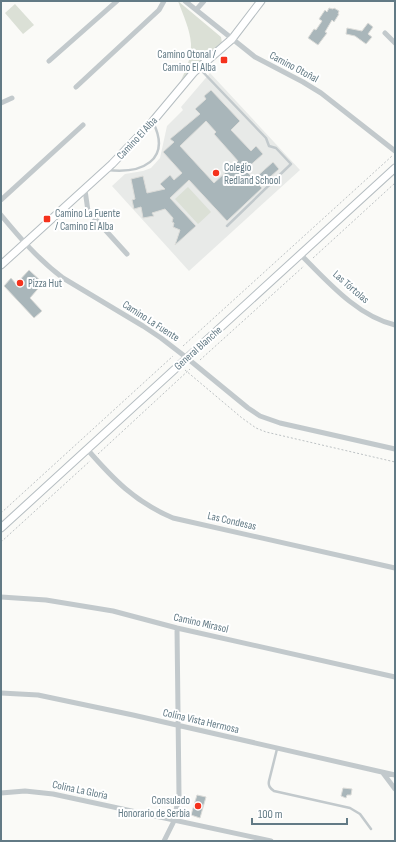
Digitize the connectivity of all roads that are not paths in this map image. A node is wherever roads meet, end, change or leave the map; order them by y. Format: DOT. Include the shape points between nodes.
graph roads {
  1 [pos="117,1"];
  2 [pos="164,1"];
  3 [pos="185,1"];
  4 [pos="204,1"];
  5 [pos="261,1"];
  6 [pos="196,10"];
  7 [pos="385,33"];
  8 [pos="232,39"];
  9 [pos="395,43"];
  10 [pos="49,61"];
  11 [pos="199,68"];
  12 [pos="76,87"];
  13 [pos="12,98"];
  14 [pos="1,103"];
  15 [pos="153,121"];
  16 [pos="83,125"];
  17 [pos="395,151"];
  18 [pos="395,168"];
  19 [pos="106,170"];
  20 [pos="85,190"];
  21 [pos="1,200"];
  22 [pos="1,215"];
  23 [pos="227,226"];
  24 [pos="25,243"];
  25 [pos="127,254"];
  26 [pos="300,254"];
  27 [pos="1,265"];
  28 [pos="395,325"];
  29 [pos="187,358"];
  30 [pos="395,448"];
  31 [pos="87,449"];
  32 [pos="1,528"];
  33 [pos="395,568"];
  34 [pos="1,597"];
  35 [pos="177,628"];
  36 [pos="395,677"];
  37 [pos="1,693"];
  38 [pos="178,726"];
  39 [pos="277,748"];
  40 [pos="383,773"];
  41 [pos="395,775"];
  42 [pos="395,789"];
  43 [pos="1,793"];
  44 [pos="174,820"];
  45 [pos="371,829"];
  46 [pos="164,841"];
  47 [pos="270,841"];
  1 -- 10 [label="street"];
  2 -- 12 [label="street" via="158,10"];
  3 -- 6 [label="street, Camino Otoñal"];
  4 -- 6 [label="street"];
  5 -- 8 [label="main road, Camino El Alba"];
  6 -- 8 [label="street, Camino Otoñal"];
  7 -- 9 [label="street"];
  8 -- 11 [label="main road, Camino El Alba"];
  8 -- 17 [label="street, Camino Otoñal" via="260,60 321,93"];
  11 -- 15 [label="main road, Camino El Alba"];
  11 -- 23 [label="lane" via="266,138 269,146 276,148 291,164"];
  13 -- 14 [label="street"];
  15 -- 19 [label="main road, Camino El Alba"];
  15 -- 19 [label="lane" via="159,140 155,157 144,166 118,171"];
  16 -- 21 [label="street"];
  18 -- 26 [label="main road, General Blanche"];
  19 -- 20 [label="main road, Camino El Alba"];
  20 -- 24 [label="main road, Camino El Alba"];
  20 -- 25 [label="street" via="88,211"];
  22 -- 24 [label="street, Camino La Fuente"];
  24 -- 27 [label="main road, Camino El Alba"];
  24 -- 29 [label="street, Camino La Fuente" via="63,278 143,326"];
  26 -- 28 [label="street, Las Tórtolas" via="360,310"];
  26 -- 29 [label="main road, General Blanche"];
  29 -- 30 [label="street, Camino La Fuente" via="248,408 267,419"];
  29 -- 31 [label="main road, General Blanche"];
  31 -- 32 [label="main road, General Blanche"];
  31 -- 33 [label="street, Las Condesas" via="126,491 173,518"];
  34 -- 35 [label="street, Camino Mirasol" via="91,607"];
  35 -- 36 [label="street, Camino Mirasol"];
  35 -- 38 [label="street"];
  37 -- 38 [label="street, Colina Vista Hermosa" via="38,695"];
  38 -- 39 [label="street, Colina Vista Hermosa"];
  38 -- 44 [label="street" via="179,795"];
  39 -- 40 [label="street, Colina Vista Hermosa"];
  39 -- 45 [label="lane" via="268,785 270,788 350,808 360,814"];
  40 -- 41 [label="street, Colina Vista Hermosa"];
  40 -- 42 [label="street"];
  43 -- 44 [label="street, Colina La Gloria" via="36,791"];
  44 -- 46 [label="street"];
  44 -- 47 [label="street, Colina La Gloria"];
}
